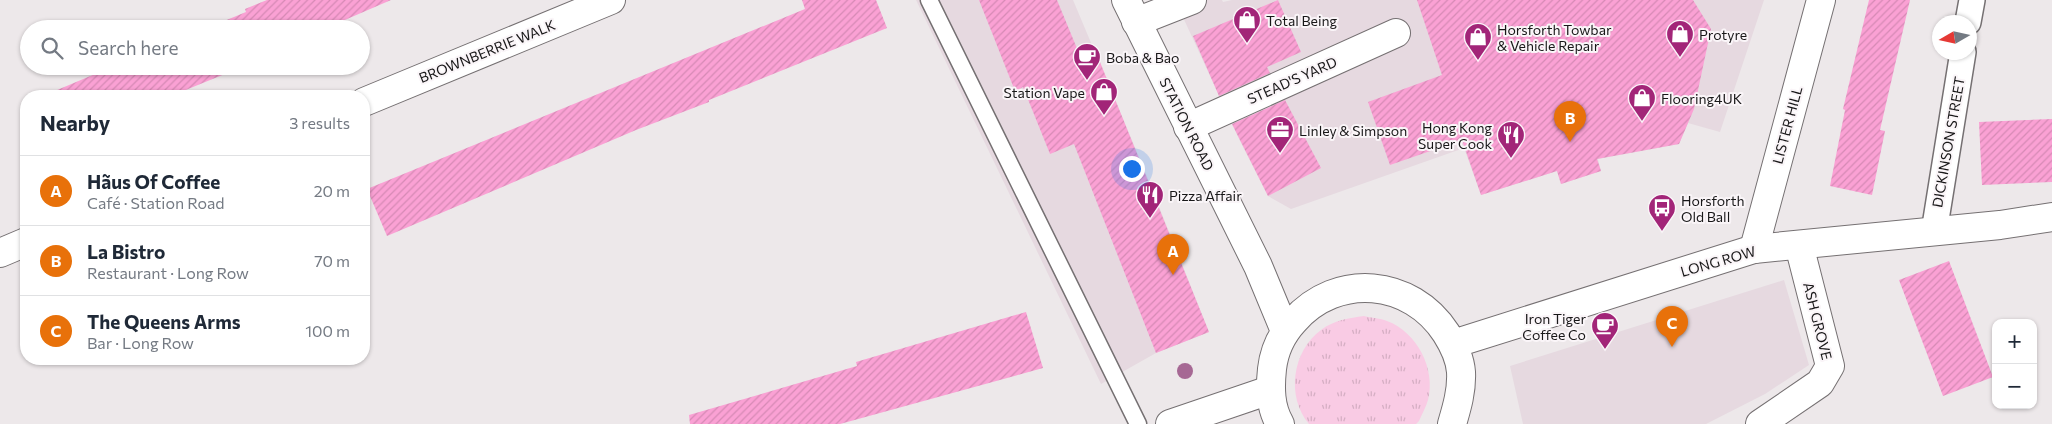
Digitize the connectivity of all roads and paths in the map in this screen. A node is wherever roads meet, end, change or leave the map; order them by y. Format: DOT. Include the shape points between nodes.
graph roads {
  1 [pos="611,0"];
  2 [pos="929,0"];
  3 [pos="1192,0"];
  4 [pos="1821,0"];
  5 [pos="1972,0"];
  6 [pos="1131,11"];
  7 [pos="1969,15"];
  8 [pos="1396,33"];
  9 [pos="1962,60"];
  10 [pos="370,100"];
  11 [pos="1188,127"];
  12 [pos="2052,217"];
  13 [pos="1934,232"];
  14 [pos="20,245"];
  15 [pos="1799,245"];
  16 [pos="1754,249"];
  17 [pos="0,253"];
  18 [pos="1285,331"];
  19 [pos="1453,344"];
  20 [pos="1270,390"];
  21 [pos="1138,424"];
  22 [pos="1170,424"];
  23 [pos="1280,424"];
  24 [pos="1452,424"];
  25 [pos="1760,424"];
  1 -- 10 [label="street, BROWNBERRIE WALK"];
  2 -- 21 [label="lane"];
  3 -- 6 [label="street"];
  4 -- 16 [label="street, LISTER HILL"];
  5 -- 7 [label="street"];
  6 -- 11 [label="street, STATION ROAD"];
  8 -- 11 [label="street, STEAD'S YARD"];
  9 -- 13 [label="street, DICKINSON STREET"];
  11 -- 18 [label="street, STATION ROAD" via="1258,266"];
  12 -- 13 [label="street, LONG ROW"];
  13 -- 15 [label="street, LONG ROW"];
  14 -- 17 [label="street"];
  15 -- 16 [label="street, LONG ROW"];
  15 -- 25 [label="street, ASH GROVE" via="1830,366 1820,383"];
  16 -- 19 [label="street, LONG ROW"];
  18 -- 19 [label="street" via="1304,309 1330,294 1358,287 1388,290 1414,300 1437,319"];
  18 -- 20 [label="street" via="1273,359"];
  19 -- 24 [label="street" via="1461,371 1460,399"];
  20 -- 22 [label="street"];
  20 -- 23 [label="street" via="1275,416"];
}
